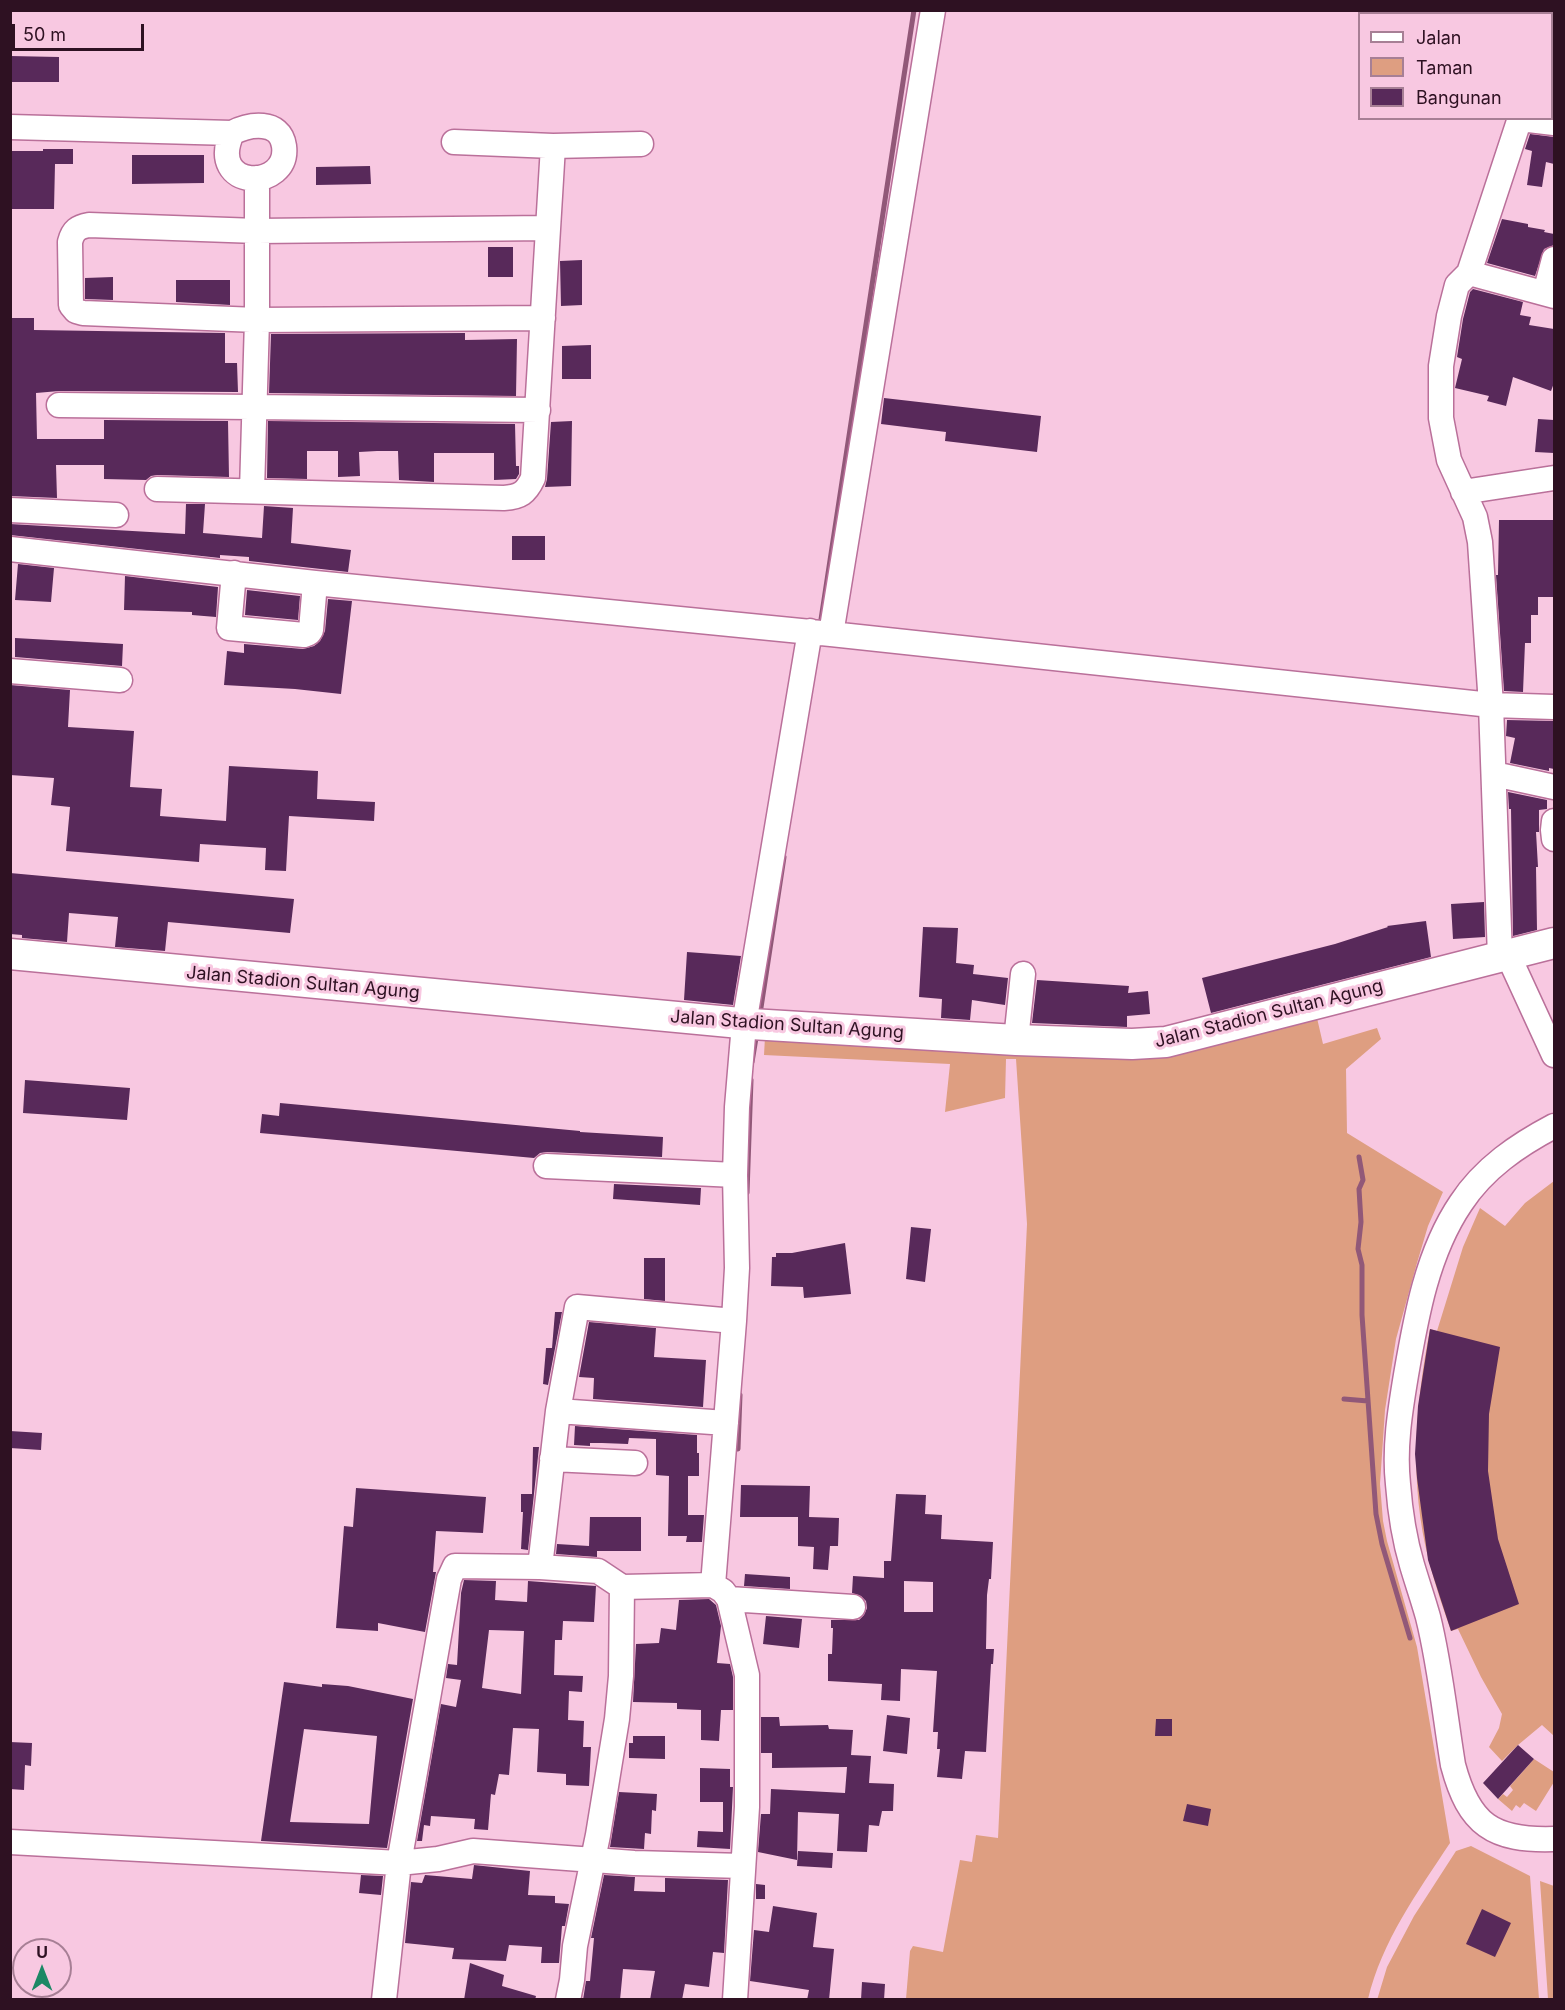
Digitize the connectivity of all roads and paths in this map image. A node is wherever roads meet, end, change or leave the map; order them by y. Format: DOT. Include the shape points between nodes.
graph roads {
  1 [pos="933,10"];
  2 [pos="1520,120"];
  3 [pos="1528,120"];
  4 [pos="1554,123"];
  5 [pos="10,127"];
  6 [pos="232,133"];
  7 [pos="454,142"];
  8 [pos="641,144"];
  9 [pos="553,146"];
  10 [pos="256,178"];
  11 [pos="548,228"];
  12 [pos="257,231"];
  13 [pos="1554,259"];
  14 [pos="1469,273"];
  15 [pos="1550,294"];
  16 [pos="543,318"];
  17 [pos="257,320"];
  18 [pos="59,405"];
  19 [pos="254,406"];
  20 [pos="537,410"];
  21 [pos="1554,478"];
  22 [pos="157,489"];
  23 [pos="252,491"];
  24 [pos="1463,492"];
  25 [pos="10,510"];
  26 [pos="116,515"];
  27 [pos="10,549"];
  28 [pos="234,573"];
  29 [pos="315,583"];
  30 [pos="820,633"];
  31 [pos="10,671"];
  32 [pos="120,680"];
  33 [pos="1491,705"];
  34 [pos="1554,707"];
  35 [pos="1494,774"];
  36 [pos="1554,787"];
  37 [pos="1554,821"];
  38 [pos="1554,838"];
  39 [pos="1554,846"];
  40 [pos="1554,943"];
  41 [pos="10,954"];
  42 [pos="1504,956"];
  43 [pos="1023,974"];
  44 [pos="754,1024"];
  45 [pos="1016,1040"];
  46 [pos="1554,1055"];
  47 [pos="1554,1126"];
  48 [pos="546,1166"];
  49 [pos="735,1174"];
  50 [pos="734,1321"];
  51 [pos="558,1411"];
  52 [pos="726,1423"];
  53 [pos="552,1459"];
  54 [pos="635,1463"];
  55 [pos="540,1567"];
  56 [pos="622,1587"];
  57 [pos="721,1592"];
  58 [pos="854,1607"];
  59 [pos="1554,1839"];
  60 [pos="10,1842"];
  61 [pos="592,1860"];
  62 [pos="399,1863"];
  63 [pos="743,1866"];
  64 [pos="384,2000"];
  65 [pos="568,2000"];
  66 [pos="735,2000"];
  1 -- 30 [label="street"];
  2 -- 14 [label="street"];
  3 -- 4 [label="street"];
  5 -- 6 [label="street"];
  6 -- 10 [label="street" via="226,146 231,170 239,176"];
  6 -- 10 [label="street" via="252,125 266,126 278,132 284,143 279,169"];
  7 -- 9 [label="street"];
  8 -- 9 [label="street"];
  9 -- 11 [label="street"];
  10 -- 12 [label="street"];
  11 -- 12 [label="street"];
  11 -- 16 [label="street"];
  12 -- 17 [label="street"];
  12 -- 17 [label="street" via="89,225 72,233 70,242 71,305 83,314"];
  13 -- 15 [label="street"];
  14 -- 15 [label="street"];
  14 -- 24 [label="street" via="1457,285 1441,366 1441,417 1449,460"];
  16 -- 17 [label="street"];
  16 -- 20 [label="street"];
  17 -- 19 [label="street"];
  18 -- 19 [label="street"];
  19 -- 20 [label="street"];
  19 -- 23 [label="street"];
  20 -- 23 [label="street" via="533,478 527,491 517,497"];
  21 -- 24 [label="street"];
  22 -- 23 [label="street"];
  24 -- 33 [label="street" via="1480,542"];
  25 -- 26 [label="street"];
  27 -- 28 [label="street"];
  28 -- 29 [label="street"];
  28 -- 29 [label="street" via="229,628 309,633"];
  29 -- 30 [label="street"];
  30 -- 33 [label="street"];
  30 -- 44 [label="street"];
  31 -- 32 [label="street"];
  33 -- 34 [label="street"];
  33 -- 35 [label="street"];
  35 -- 36 [label="street"];
  35 -- 42 [label="street"];
  37 -- 38 [label="street"];
  38 -- 39 [label="street"];
  40 -- 42 [label="main road, Jalan Stadion Sultan Agung"];
  41 -- 44 [label="main road, Jalan Stadion Sultan Agung"];
  42 -- 45 [label="main road, Jalan Stadion Sultan Agung" via="1166,1042"];
  42 -- 46 [label="street"];
  43 -- 45 [label="street"];
  44 -- 45 [label="main road, Jalan Stadion Sultan Agung"];
  44 -- 49 [label="street" via="737,1107"];
  47 -- 59 [label="street" via="1521,1144 1489,1170 1451,1220 1428,1276 1412,1336 1397,1454 1405,1535 1432,1639 1458,1783 1474,1813 1498,1833 1515,1838"];
  48 -- 49 [label="street"];
  49 -- 50 [label="street"];
  50 -- 51 [label="street" via="577,1307"];
  50 -- 52 [label="street"];
  51 -- 52 [label="street"];
  51 -- 53 [label="street"];
  52 -- 57 [label="street"];
  53 -- 54 [label="street"];
  53 -- 55 [label="street"];
  55 -- 56 [label="street" via="598,1571"];
  55 -- 62 [label="street" via="455,1566 452,1572"];
  56 -- 57 [label="street"];
  56 -- 61 [label="street" via="621,1676"];
  57 -- 58 [label="street"];
  57 -- 63 [label="street" via="747,1675"];
  60 -- 62 [label="street"];
  61 -- 62 [label="street" via="473,1851"];
  61 -- 63 [label="street"];
  61 -- 65 [label="street"];
  62 -- 64 [label="street"];
  63 -- 66 [label="street"];
}
